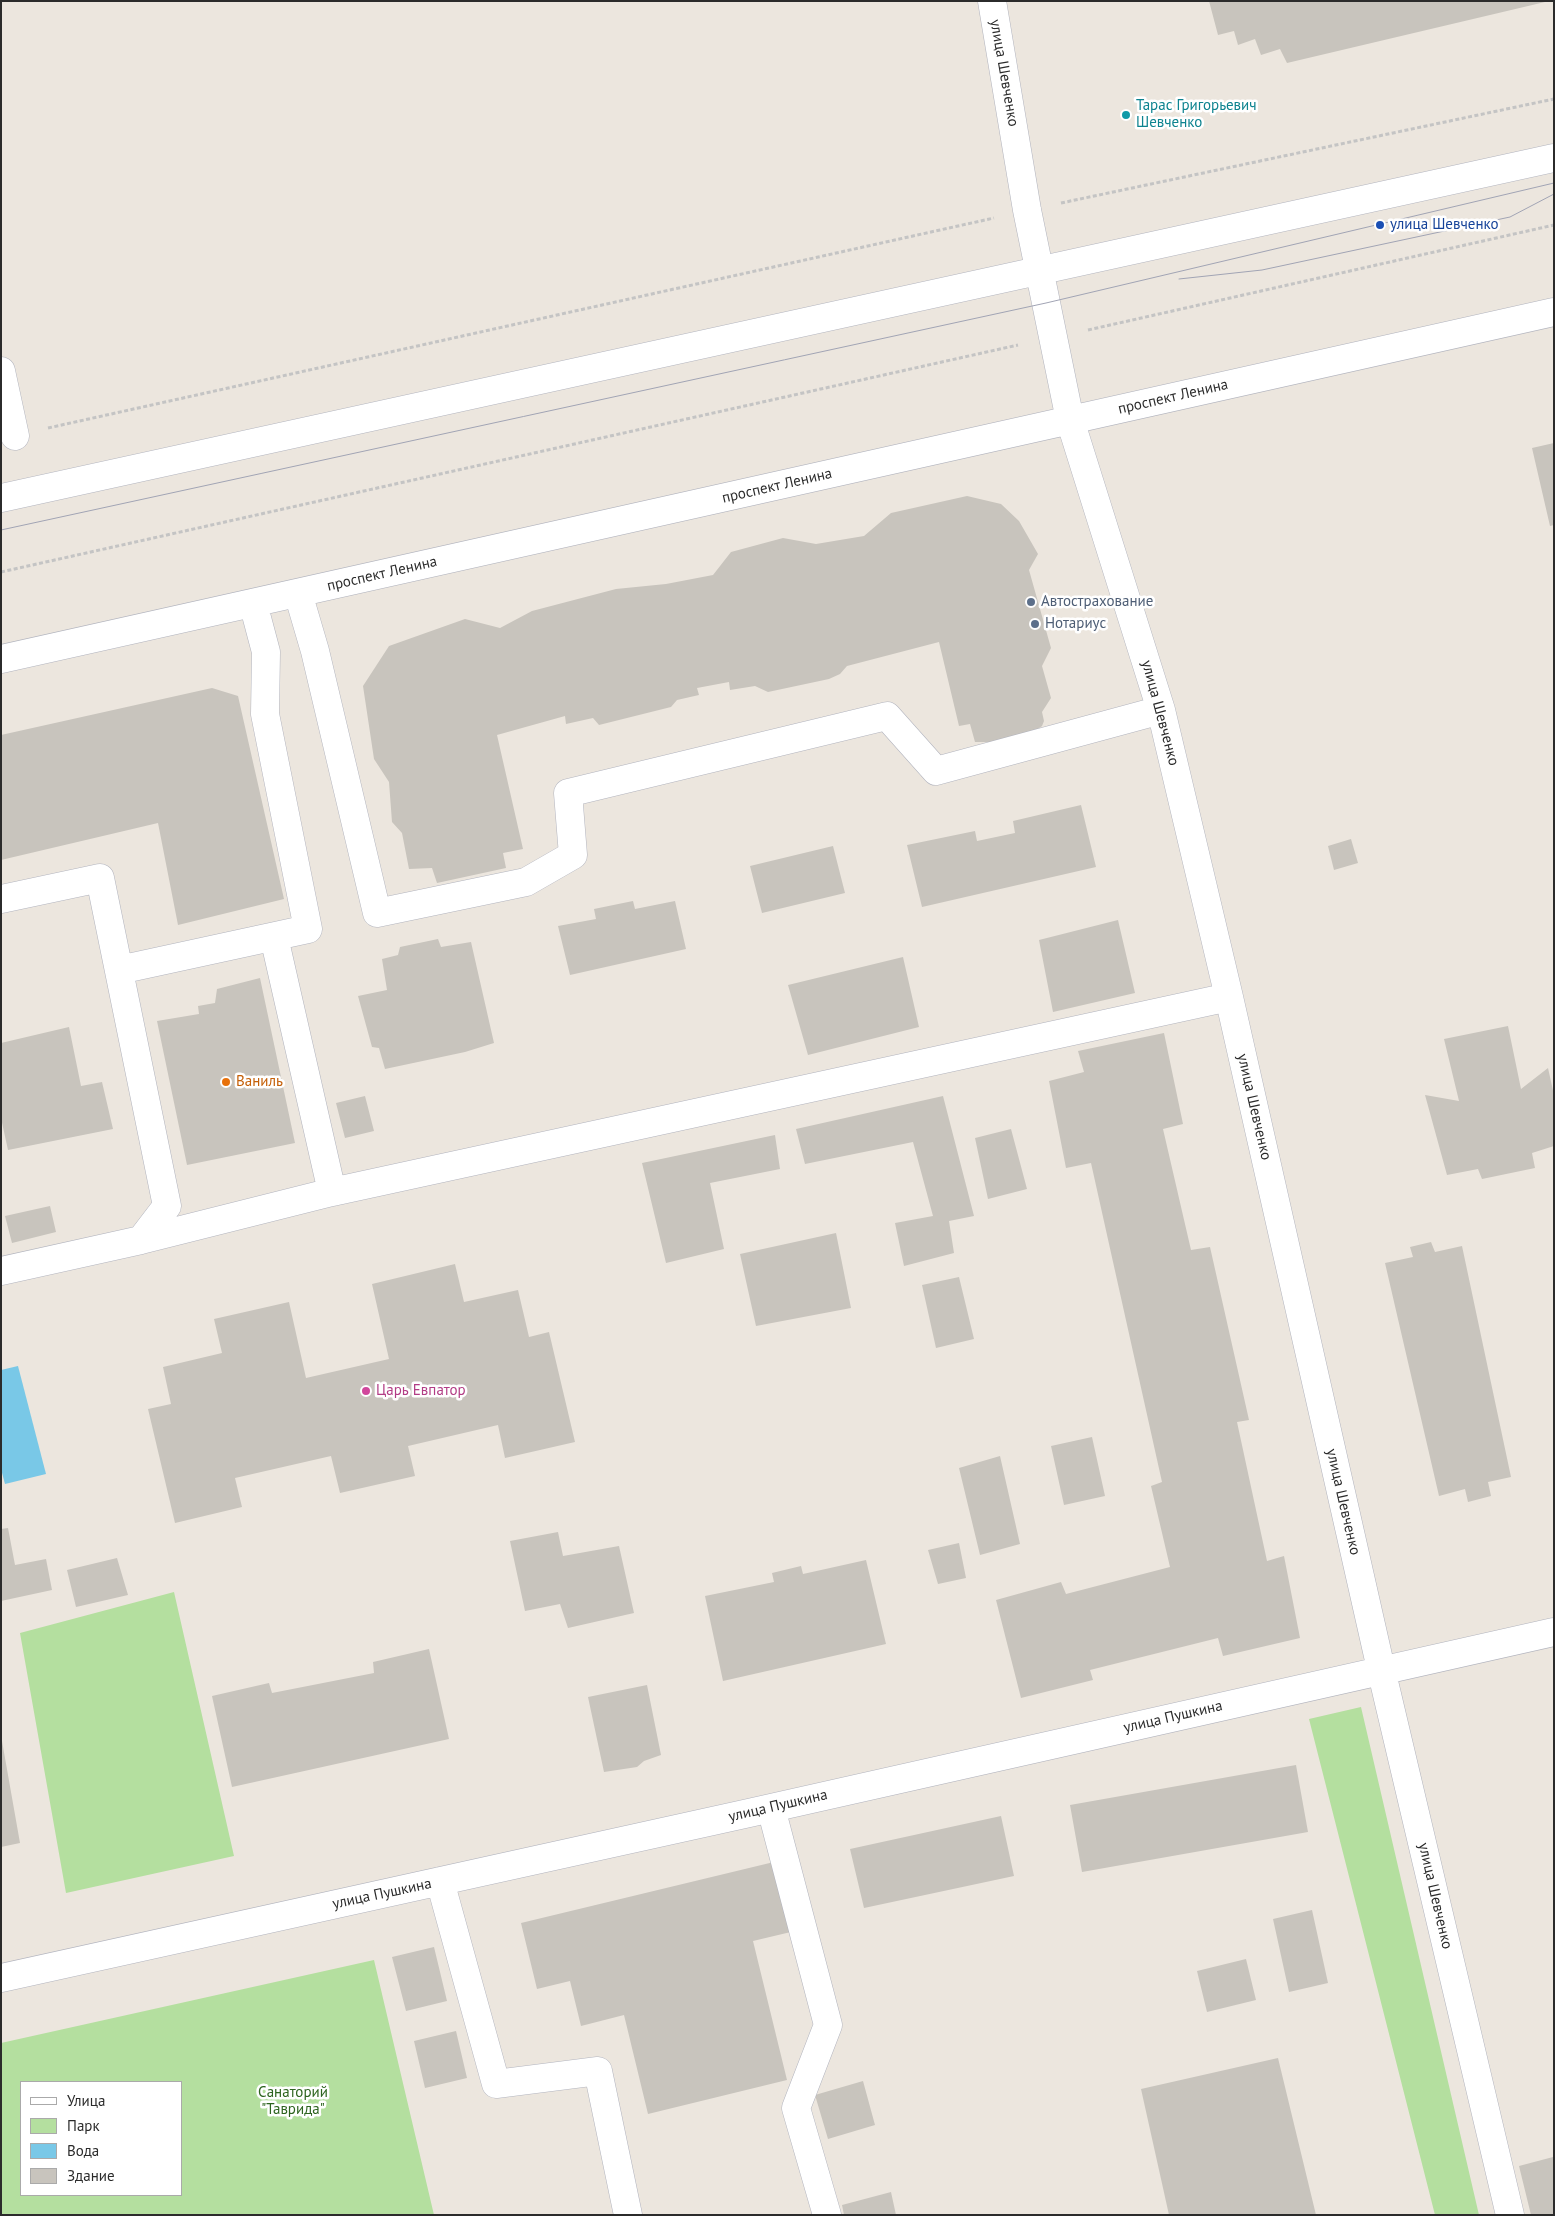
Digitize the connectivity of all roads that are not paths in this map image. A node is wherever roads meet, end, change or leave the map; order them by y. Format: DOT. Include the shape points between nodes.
graph roads {
  1 [pos="992,1"];
  2 [pos="1554,158"];
  3 [pos="1039,271"];
  4 [pos="1554,312"];
  5 [pos="1,371"];
  6 [pos="1070,420"];
  7 [pos="15,436"];
  8 [pos="1,498"];
  9 [pos="298,593"];
  10 [pos="253,603"];
  11 [pos="1,659"];
  12 [pos="1161,710"];
  13 [pos="1,899"];
  14 [pos="274,937"];
  15 [pos="119,970"];
  16 [pos="1229,997"];
  17 [pos="332,1192"];
  18 [pos="141,1240"];
  19 [pos="1,1271"];
  20 [pos="1554,1632"];
  21 [pos="1381,1669"];
  22 [pos="771,1808"];
  23 [pos="440,1881"];
  24 [pos="1,1978"];
  25 [pos="628,2215"];
  26 [pos="827,2215"];
  27 [pos="1510,2215"];
  1 -- 3 [label="street, улица Шевченко"];
  2 -- 3 [label="street"];
  3 -- 6 [label="street, улица Шевченко"];
  3 -- 8 [label="street"];
  4 -- 6 [label="street, проспект Ленина"];
  5 -- 7 [label="street"];
  6 -- 9 [label="street, проспект Ленина"];
  6 -- 12 [label="street, улица Шевченко"];
  9 -- 10 [label="street, проспект Ленина"];
  9 -- 12 [label="street" via="316,651 377,913 526,882 573,855 568,792 887,716 936,771"];
  10 -- 11 [label="street, проспект Ленина"];
  10 -- 14 [label="street" via="266,652 265,714 308,929"];
  12 -- 16 [label="street, улица Шевченко"];
  13 -- 15 [label="street" via="100,878"];
  14 -- 15 [label="street"];
  14 -- 17 [label="street"];
  15 -- 18 [label="street" via="167,1206"];
  16 -- 17 [label="street"];
  16 -- 21 [label="street, улица Шевченко"];
  17 -- 18 [label="street"];
  18 -- 19 [label="street"];
  20 -- 21 [label="street, улица Пушкина"];
  21 -- 22 [label="street, улица Пушкина"];
  21 -- 27 [label="street, улица Шевченко"];
  22 -- 23 [label="street, улица Пушкина"];
  22 -- 26 [label="street" via="828,2025 796,2108"];
  23 -- 24 [label="street, улица Пушкина"];
  23 -- 25 [label="street" via="496,2084 598,2071"];
}
